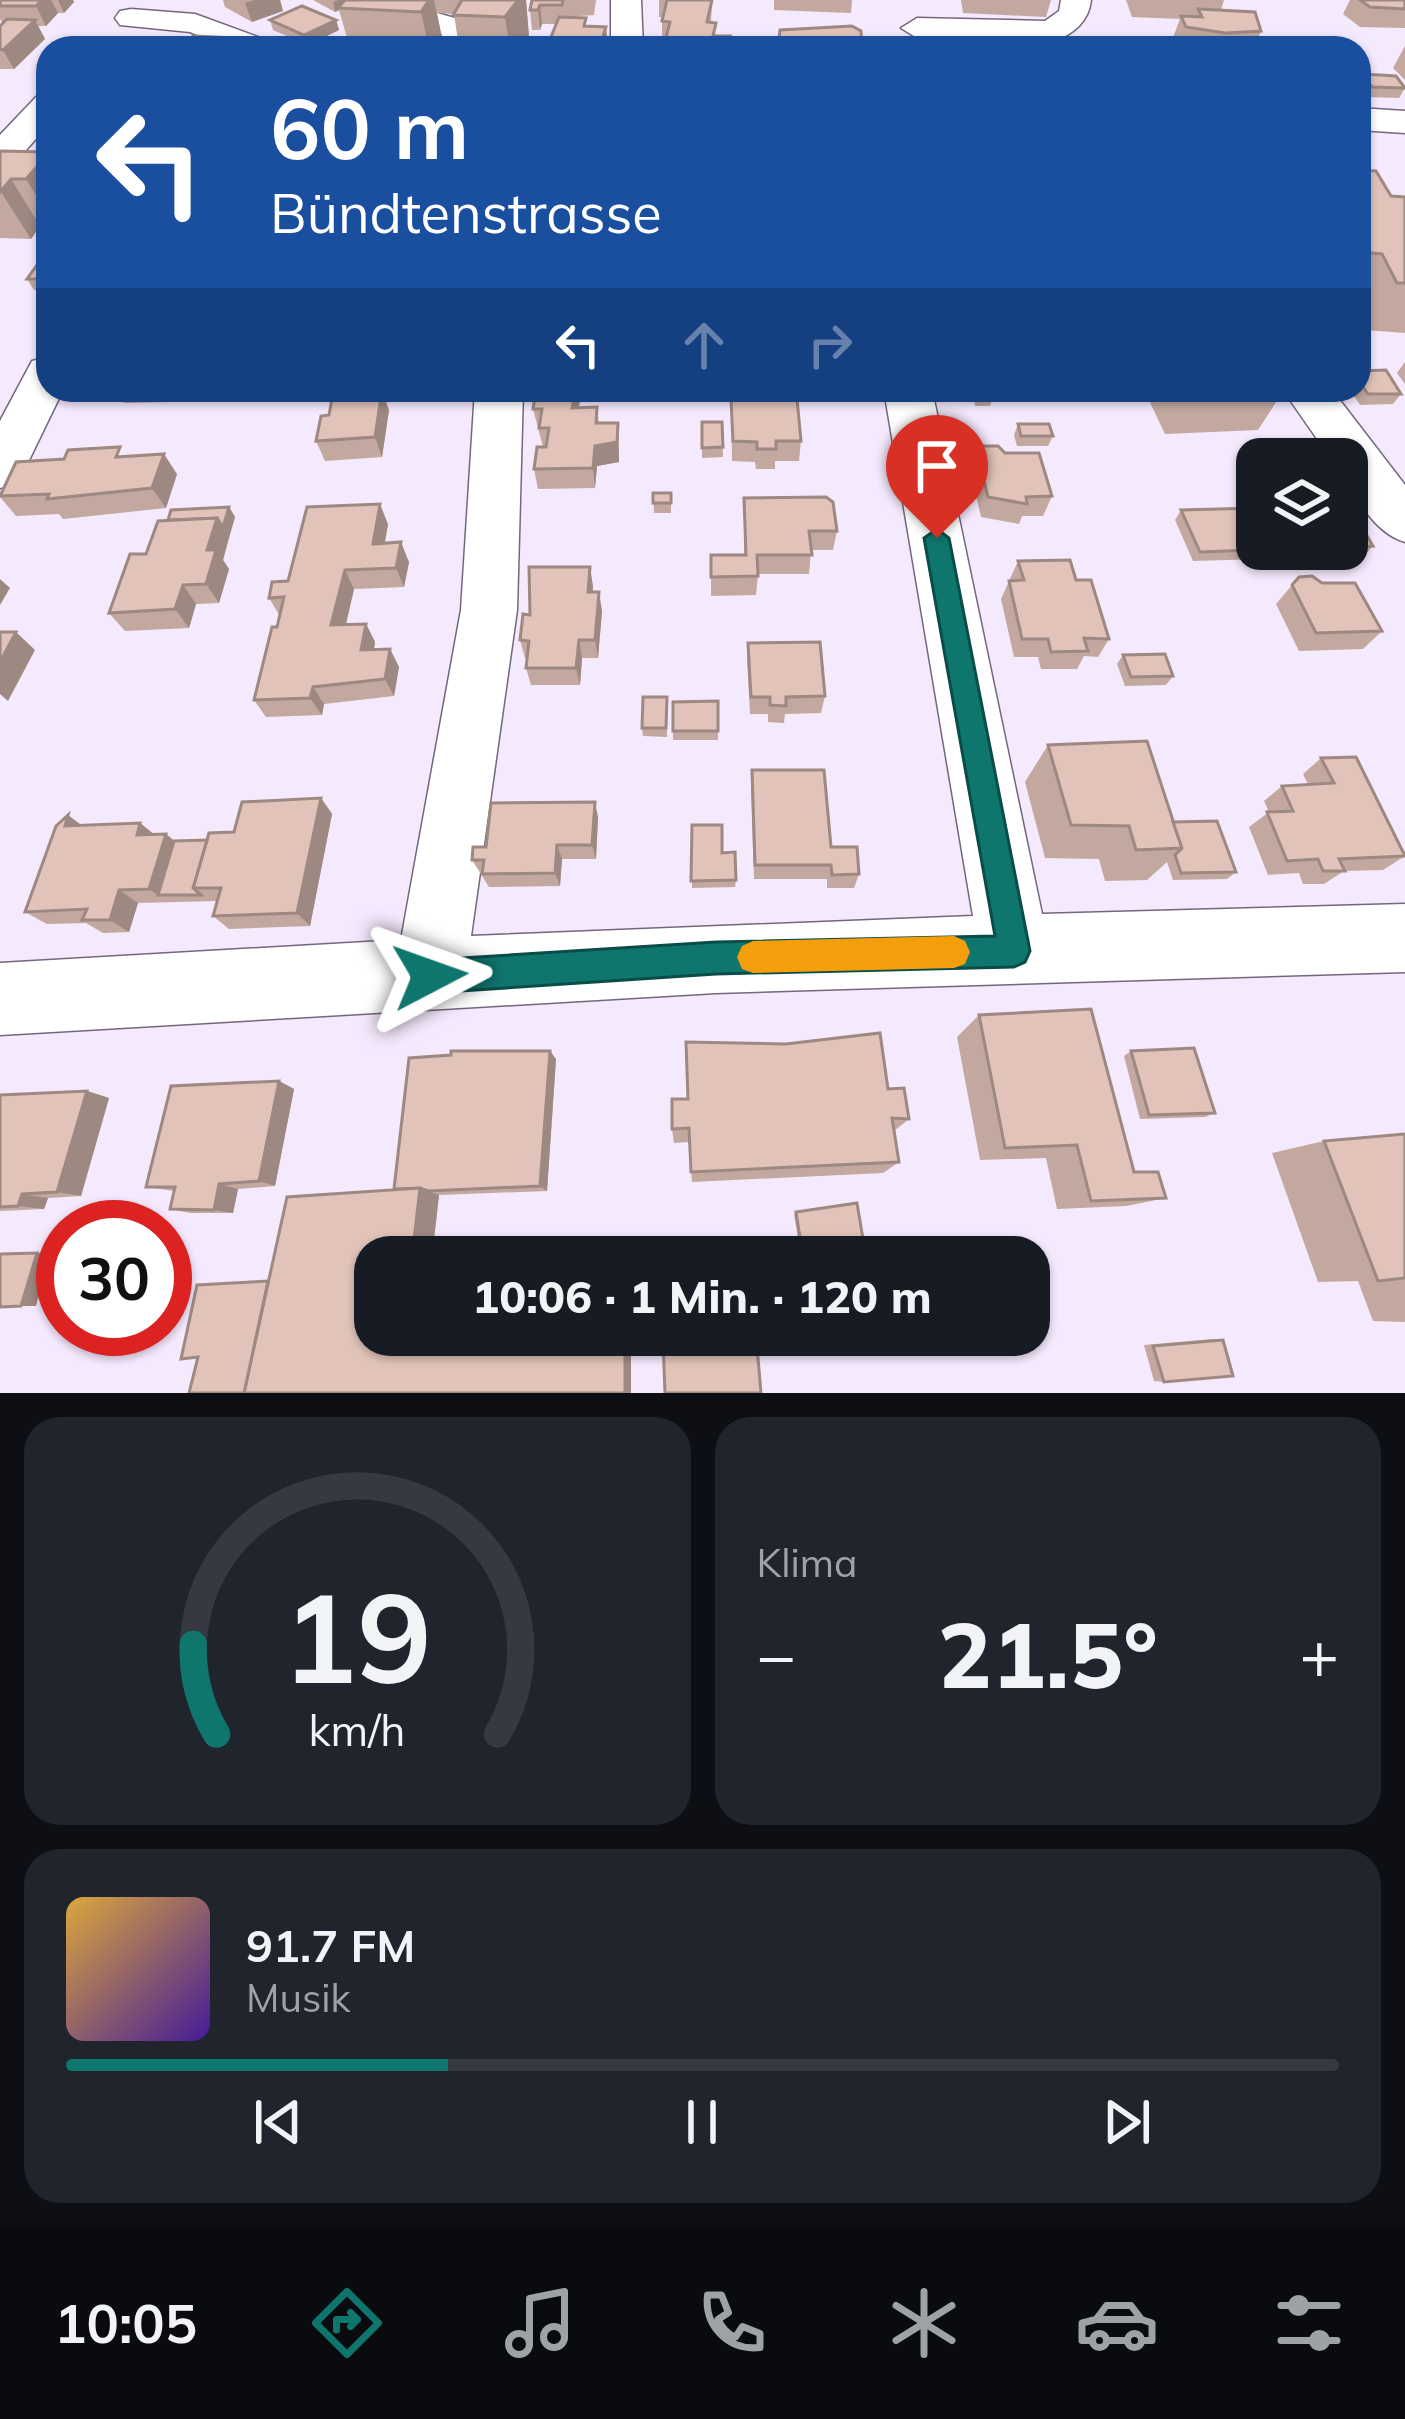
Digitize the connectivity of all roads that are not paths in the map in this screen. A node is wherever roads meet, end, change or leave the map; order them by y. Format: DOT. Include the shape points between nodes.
graph roads {
  1 [pos="392,0"];
  2 [pos="626,0"];
  3 [pos="1076,0"];
  4 [pos="138,9"];
  5 [pos="917,25"];
  6 [pos="460,31"];
  7 [pos="112,36"];
  8 [pos="227,36"];
  9 [pos="627,36"];
  10 [pos="36,117"];
  11 [pos="1371,120"];
  12 [pos="1405,122"];
  13 [pos="0,157"];
  14 [pos="36,396"];
  15 [pos="498,402"];
  16 [pos="910,402"];
  17 [pos="1315,402"];
  18 [pos="0,470"];
  19 [pos="1405,523"];
  20 [pos="1405,938"];
  21 [pos="1014,951"];
  22 [pos="430,976"];
  23 [pos="0,999"];
  1 -- 6 [label="street" via="396,11"];
  2 -- 9 [label="street"];
  3 -- 5 [label="street" via="1074,14 1053,31"];
  4 -- 7 [label="street"];
  4 -- 8 [label="street"];
  10 -- 13 [label="street"];
  11 -- 12 [label="street"];
  14 -- 18 [label="street"];
  15 -- 22 [label="street" via="489,610"];
  16 -- 21 [label="street"];
  17 -- 19 [label="street"];
  20 -- 21 [label="street"];
  21 -- 22 [label="street"];
  22 -- 23 [label="street"];
}
